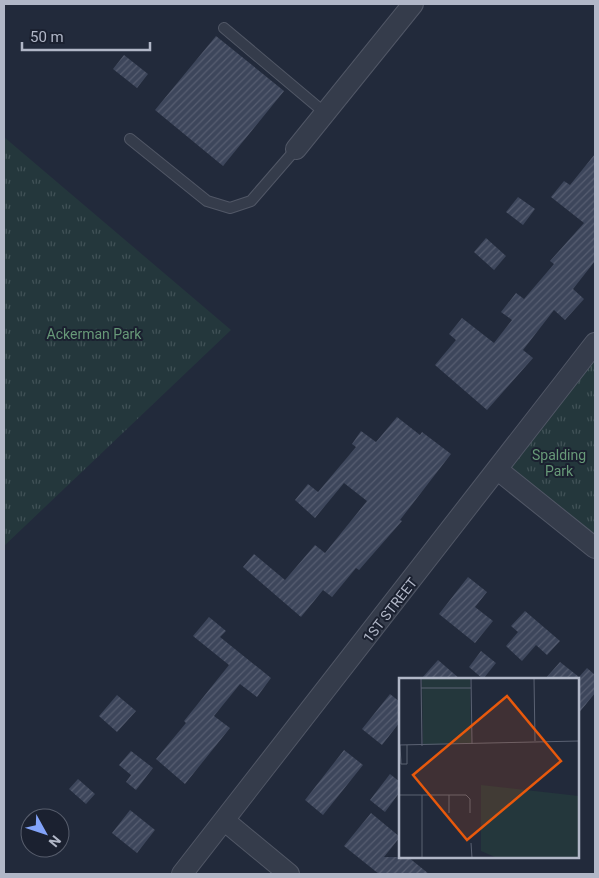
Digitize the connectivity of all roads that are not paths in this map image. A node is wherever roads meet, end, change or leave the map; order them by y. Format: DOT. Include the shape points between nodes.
graph roads {
  1 [pos="413,4"];
  2 [pos="224,28"];
  3 [pos="325,113"];
  4 [pos="130,139"];
  5 [pos="296,150"];
  6 [pos="595,343"];
  7 [pos="498,470"];
  8 [pos="595,548"];
  9 [pos="225,821"];
  10 [pos="182,874"];
  11 [pos="289,874"];
  1 -- 3 [label="street"];
  2 -- 3 [label="lane"];
  3 -- 5 [label="street"];
  4 -- 5 [label="lane" via="207,201 230,208 251,201"];
  6 -- 7 [label="street, 1ST STREET"];
  7 -- 8 [label="street"];
  7 -- 9 [label="street, 1ST STREET"];
  9 -- 10 [label="street, 1ST STREET"];
  9 -- 11 [label="street"];
}
